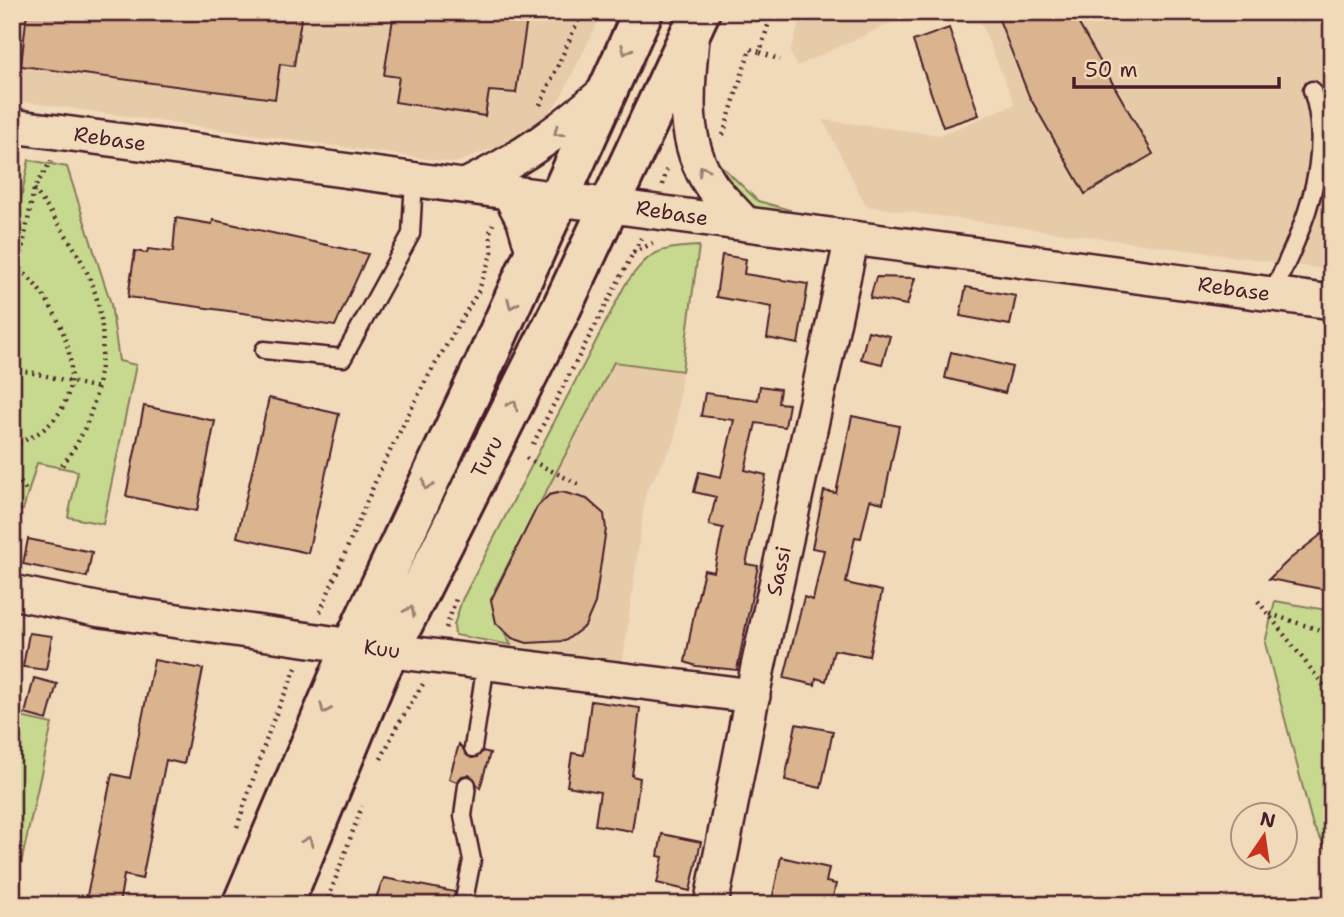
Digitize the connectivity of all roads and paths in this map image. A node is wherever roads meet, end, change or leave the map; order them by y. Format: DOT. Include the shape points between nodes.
graph roads {
  1 [pos="582,12"];
  2 [pos="643,12"];
  3 [pos="772,12"];
  4 [pos="696,21"];
  5 [pos="760,52"];
  6 [pos="780,60"];
  7 [pos="609,87"];
  8 [pos="1312,90"];
  9 [pos="538,113"];
  10 [pos="12,125"];
  11 [pos="68,133"];
  12 [pos="694,155"];
  13 [pos="414,179"];
  14 [pos="465,186"];
  15 [pos="34,189"];
  16 [pos="506,190"];
  17 [pos="560,198"];
  18 [pos="612,204"];
  19 [pos="656,212"];
  20 [pos="746,224"];
  21 [pos="852,238"];
  22 [pos="534,255"];
  23 [pos="19,268"];
  24 [pos="1271,293"];
  25 [pos="12,302"];
  26 [pos="1332,302"];
  27 [pos="264,350"];
  28 [pos="12,368"];
  29 [pos="73,381"];
  30 [pos="98,388"];
  31 [pos="12,445"];
  32 [pos="526,458"];
  33 [pos="61,467"];
  34 [pos="520,470"];
  35 [pos="12,471"];
  36 [pos="578,485"];
  37 [pos="27,492"];
  38 [pos="460,589"];
  39 [pos="12,592"];
  40 [pos="1258,601"];
  41 [pos="1267,613"];
  42 [pos="1332,635"];
  43 [pos="308,639"];
  44 [pos="352,646"];
  45 [pos="390,651"];
  46 [pos="437,656"];
  47 [pos="486,663"];
  48 [pos="753,696"];
  49 [pos="1332,696"];
  50 [pos="473,748"];
  51 [pos="377,768"];
  52 [pos="467,785"];
  53 [pos="363,804"];
  54 [pos="236,830"];
  55 [pos="242,905"];
  56 [pos="283,905"];
  57 [pos="326,905"];
  58 [pos="463,905"];
  59 [pos="711,905"];
  1 -- 9 [label="path"];
  2 -- 7 [label="main road, Turu, one-way"];
  3 -- 5 [label="path"];
  4 -- 12 [label="street" via="686,101"];
  4 -- 18 [label="main road, Turu"];
  5 -- 6 [label="path"];
  5 -- 12 [label="path" via="750,49 718,149"];
  7 -- 14 [label="street, one-way" via="517,161"];
  7 -- 17 [label="main road, Turu"];
  8 -- 24 [label="lane" via="1320,126 1317,164 1297,244"];
  10 -- 11 [label="street, Rebase"];
  11 -- 13 [label="street, Rebase"];
  11 -- 15 [label="path"];
  12 -- 19 [label="path" via="669,161"];
  20 -- 12 [label="street, one-way" via="712,187"];
  13 -- 14 [label="street, Rebase"];
  13 -- 27 [label="lane" via="411,234 343,358"];
  14 -- 16 [label="street, Rebase"];
  15 -- 23 [label="path"];
  15 -- 30 [label="path" via="66,233 99,302 104,330"];
  16 -- 17 [label="street, Rebase"];
  16 -- 22 [label="street" via="524,221"];
  16 -- 43 [label="path" via="490,232 492,251 479,290 379,473"];
  17 -- 18 [label="street, Rebase"];
  17 -- 22 [label="main road, Turu"];
  18 -- 19 [label="street, Rebase"];
  45 -- 18 [label="main road, Turu, one-way"];
  19 -- 20 [label="street, Rebase"];
  19 -- 32 [label="path"];
  20 -- 21 [label="street, Rebase"];
  21 -- 24 [label="street, Rebase"];
  21 -- 48 [label="street, Sassi"];
  22 -- 44 [label="main road, Turu, one-way"];
  23 -- 25 [label="path"];
  23 -- 29 [label="path" via="55,311"];
  24 -- 26 [label="street, Rebase"];
  28 -- 29 [label="path"];
  29 -- 30 [label="path"];
  29 -- 31 [label="path" via="56,417 34,437"];
  30 -- 33 [label="path" via="89,423"];
  32 -- 34 [label="path"];
  32 -- 36 [label="path"];
  35 -- 37 [label="path"];
  38 -- 46 [label="path"];
  39 -- 43 [label="street, Kuu" via="101,610"];
  40 -- 41 [label="path"];
  41 -- 42 [label="path"];
  41 -- 49 [label="path"];
  43 -- 44 [label="street, Kuu"];
  43 -- 54 [label="path" via="272,723"];
  44 -- 45 [label="street, Kuu"];
  44 -- 55 [label="main road, Turu, one-way"];
  45 -- 46 [label="street, Kuu"];
  56 -- 45 [label="main road, Turu, one-way"];
  46 -- 47 [label="street, Kuu"];
  46 -- 51 [label="path"];
  47 -- 48 [label="street, Kuu"];
  47 -- 50 [label="lane"];
  48 -- 59 [label="street, Sassi"];
  52 -- 58 [label="lane" via="463,816 472,860"];
  53 -- 57 [label="path"];
}
